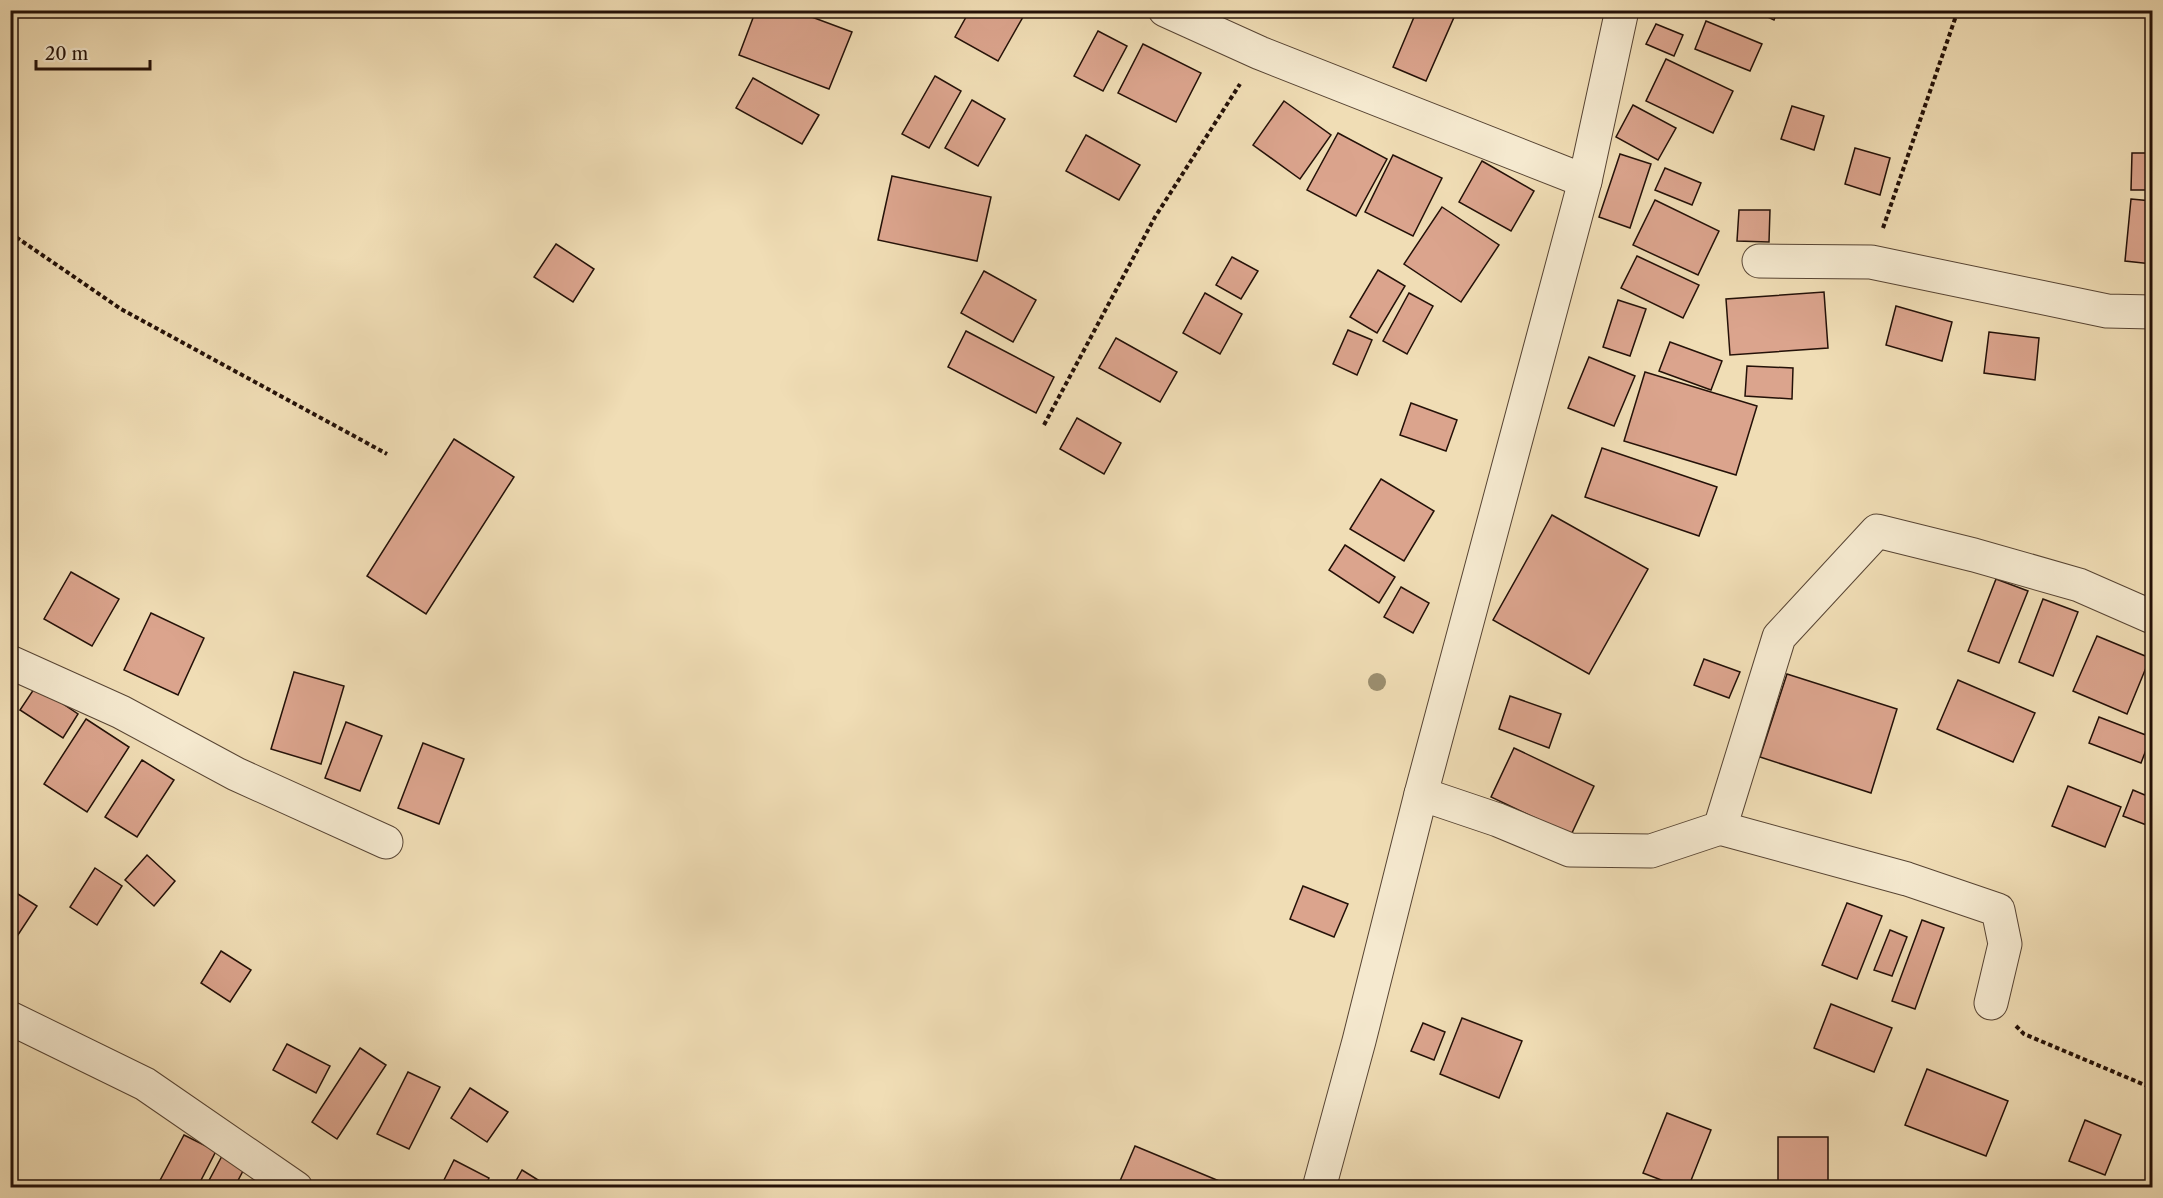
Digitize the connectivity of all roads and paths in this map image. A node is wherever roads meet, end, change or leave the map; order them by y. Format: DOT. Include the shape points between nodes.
graph roads {
  1 [pos="1165,10"];
  2 [pos="1622,10"];
  3 [pos="1958,10"];
  4 [pos="1260,53"];
  5 [pos="1585,181"];
  6 [pos="10,233"];
  7 [pos="1759,261"];
  8 [pos="1870,262"];
  9 [pos="2152,312"];
  10 [pos="1044,425"];
  11 [pos="387,454"];
  12 [pos="2152,617"];
  13 [pos="10,662"];
  14 [pos="1421,794"];
  15 [pos="1720,828"];
  16 [pos="386,842"];
  17 [pos="1991,1003"];
  18 [pos="10,1018"];
  19 [pos="2152,1088"];
  20 [pos="296,1188"];
  21 [pos="1318,1188"];
  1 -- 4 [label="street"];
  2 -- 5 [label="street"];
  3 -- 8 [label="path"];
  4 -- 5 [label="street"];
  4 -- 10 [label="path" via="1155,218"];
  5 -- 14 [label="street"];
  6 -- 11 [label="path" via="121,309"];
  7 -- 8 [label="street"];
  8 -- 9 [label="street" via="2107,311"];
  12 -- 15 [label="street" via="2079,585 1877,531 1779,637"];
  13 -- 16 [label="street" via="121,712 236,774"];
  14 -- 15 [label="street" via="1570,850 1651,851"];
  14 -- 21 [label="street"];
  15 -- 17 [label="street" via="1907,879 1998,910 2005,944"];
  17 -- 19 [label="path" via="2024,1034"];
  18 -- 20 [label="street" via="145,1084"];
}
